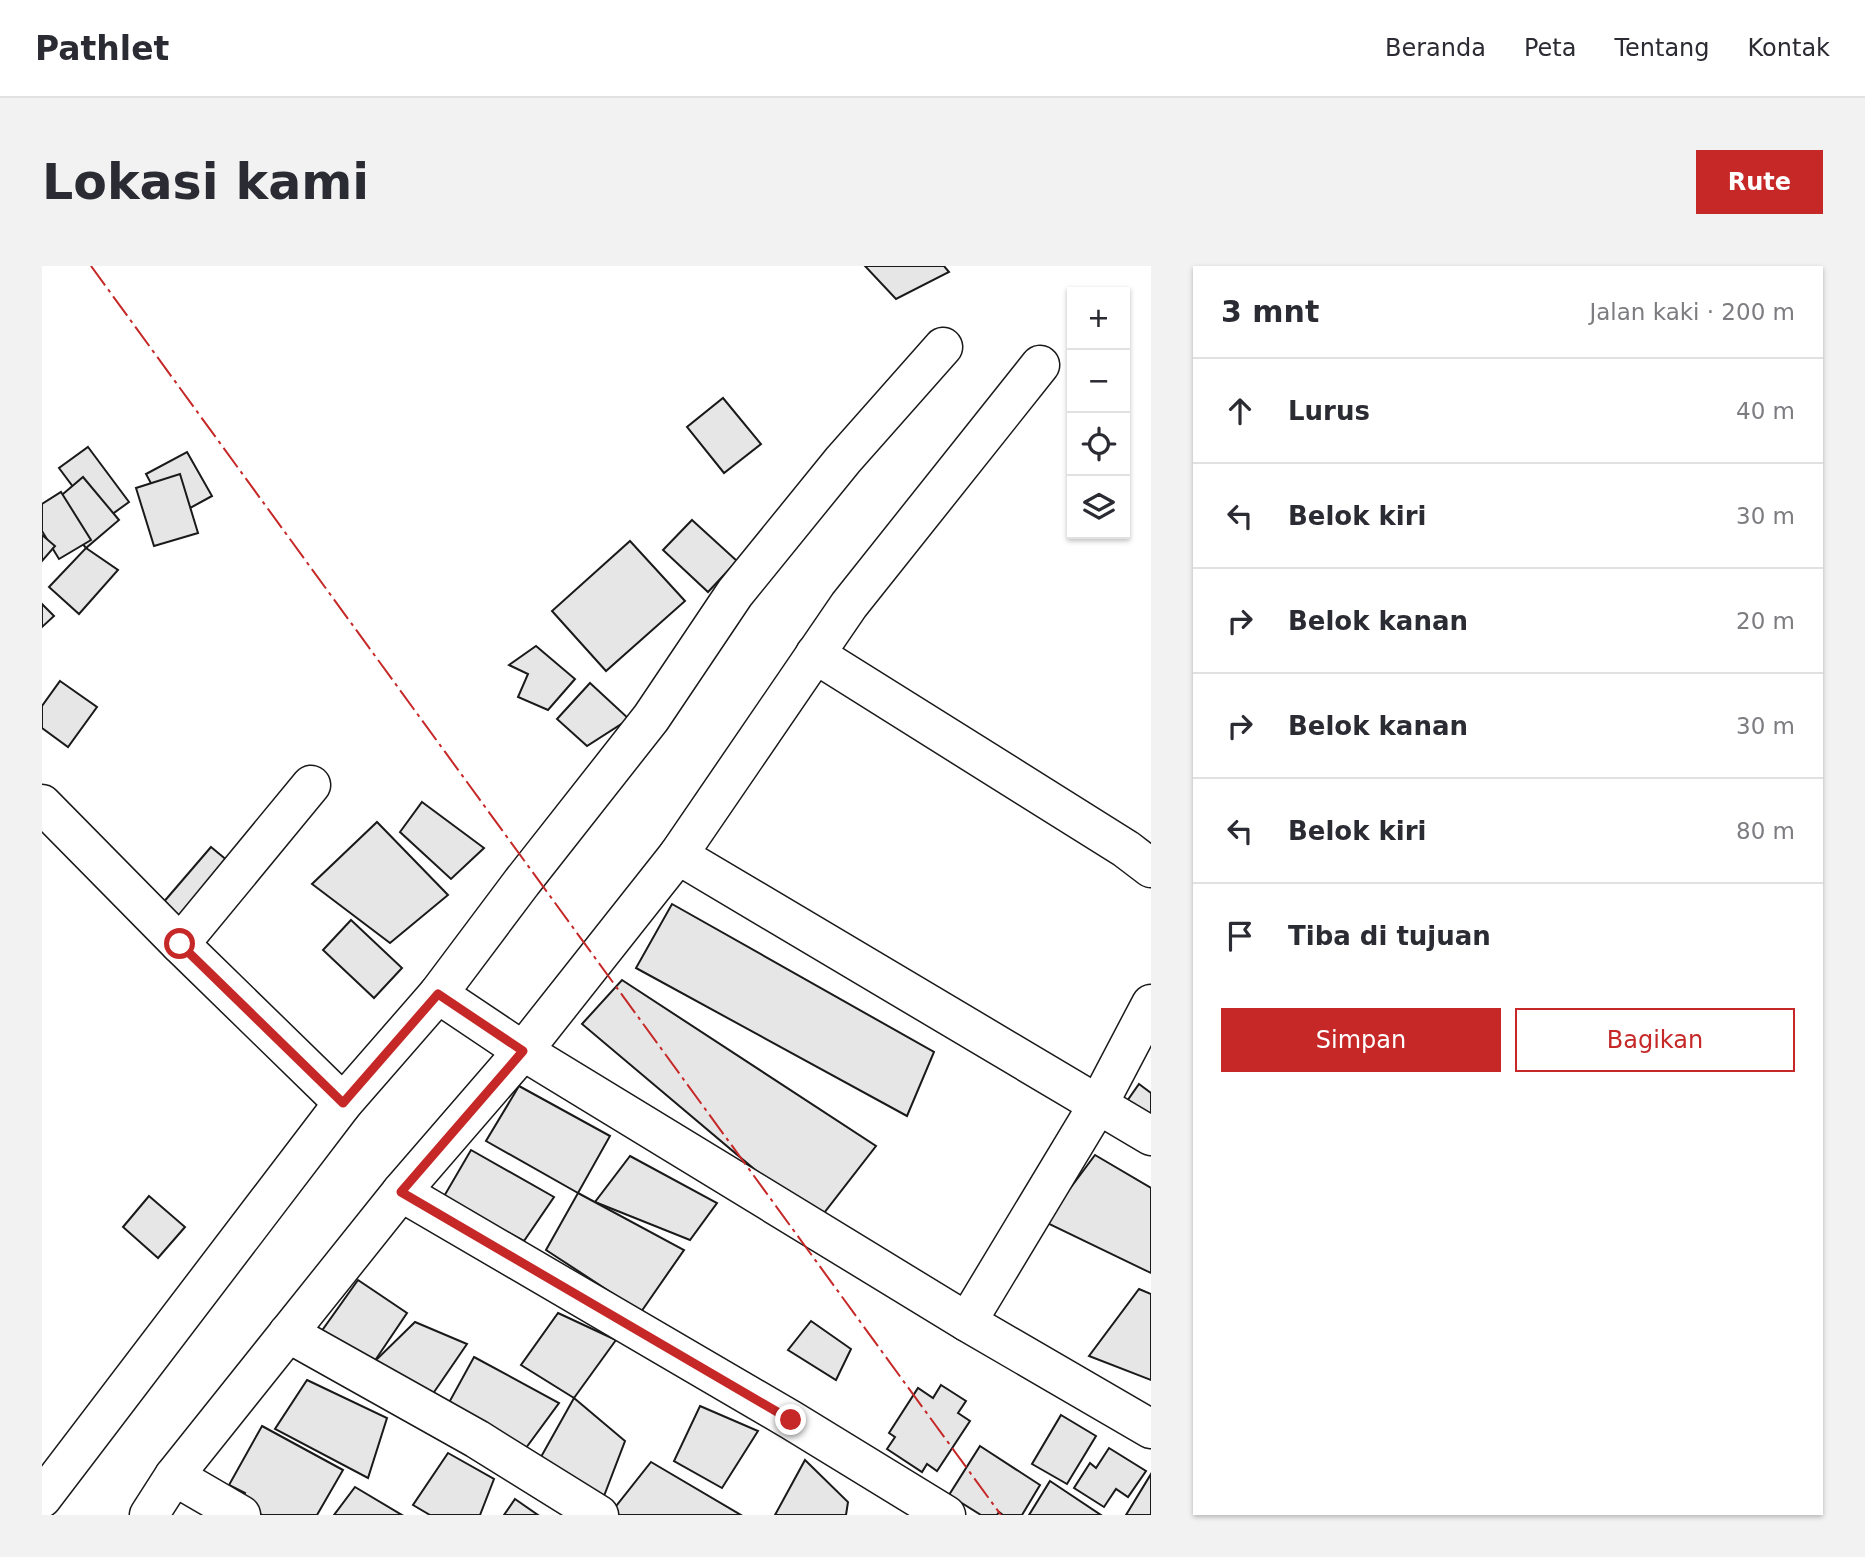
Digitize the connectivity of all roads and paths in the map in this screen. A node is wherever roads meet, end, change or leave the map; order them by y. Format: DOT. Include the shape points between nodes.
graph roads {
  1 [pos="943,347"];
  2 [pos="1040,365"];
  3 [pos="815,654"];
  4 [pos="311,785"];
  5 [pos="42,804"];
  6 [pos="678,855"];
  7 [pos="1151,869"];
  8 [pos="180,944"];
  9 [pos="444,998"];
  10 [pos="1151,1004"];
  11 [pos="511,1043"];
  12 [pos="343,1103"];
  13 [pos="1099,1103"];
  14 [pos="1151,1136"];
  15 [pos="401,1192"];
  16 [pos="967,1322"];
  17 [pos="288,1334"];
  18 [pos="1151,1429"];
  19 [pos="174,1476"];
  20 [pos="46,1485"];
  21 [pos="149,1515"];
  22 [pos="241,1515"];
  23 [pos="599,1515"];
  24 [pos="946,1515"];
  1 -- 9 [label="street" via="735,593 651,718 546,851"];
  2 -- 3 [label="street" via="857,594"];
  3 -- 6 [label="street"];
  3 -- 7 [label="street"];
  4 -- 8 [label="street"];
  5 -- 8 [label="street"];
  6 -- 11 [label="street"];
  6 -- 13 [label="street"];
  8 -- 12 [label="street"];
  9 -- 11 [label="street"];
  9 -- 12 [label="street"];
  10 -- 13 [label="street"];
  11 -- 15 [label="street"];
  11 -- 16 [label="street"];
  12 -- 20 [label="street"];
  13 -- 14 [label="street"];
  13 -- 16 [label="street"];
  15 -- 17 [label="street"];
  15 -- 24 [label="street"];
  16 -- 18 [label="street"];
  17 -- 19 [label="street"];
  17 -- 23 [label="street"];
  19 -- 21 [label="street"];
  19 -- 22 [label="street"];
}
